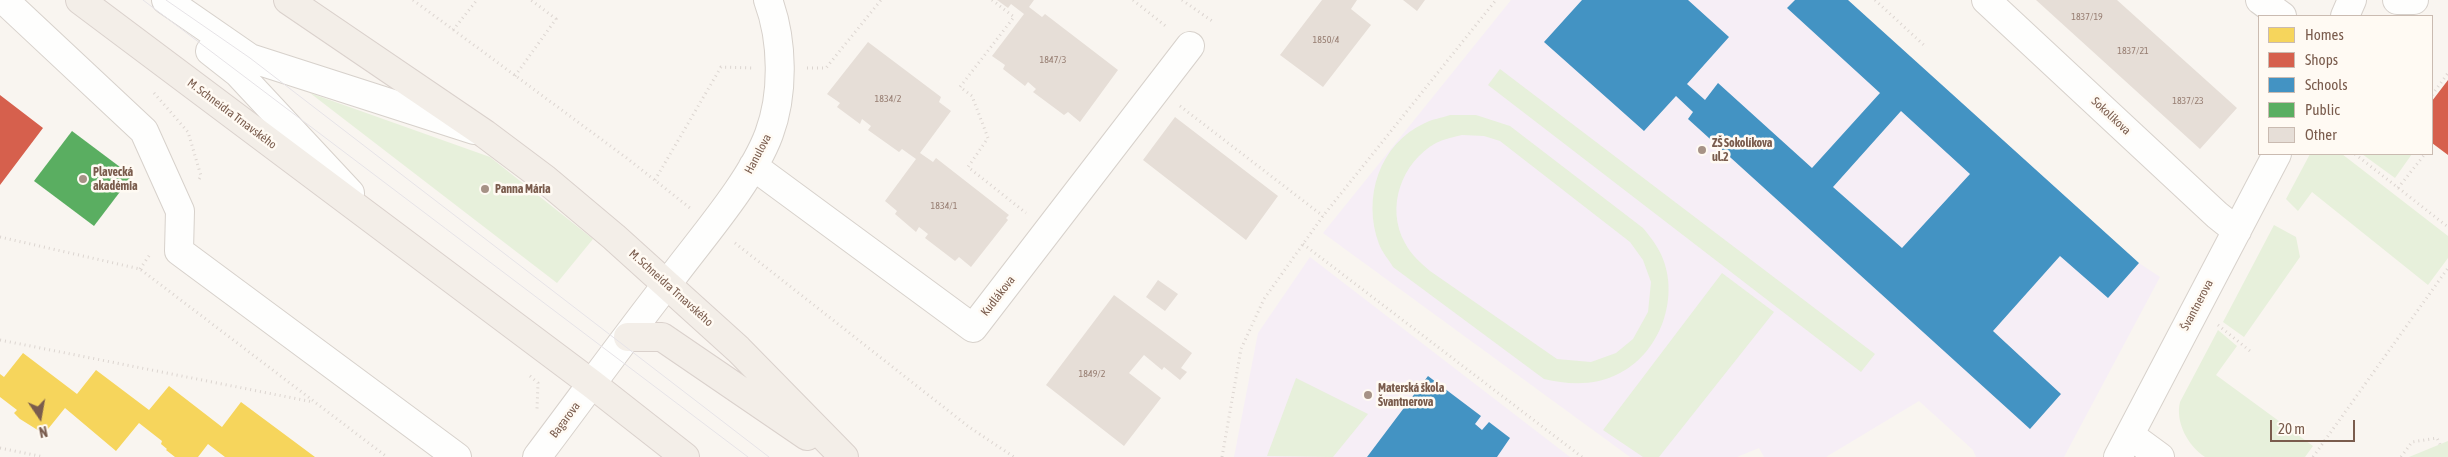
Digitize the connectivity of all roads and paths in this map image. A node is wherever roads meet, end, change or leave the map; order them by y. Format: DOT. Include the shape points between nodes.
graph roads {
  1 [pos="4,0"];
  2 [pos="80,0"];
  3 [pos="143,0"];
  4 [pos="166,0"];
  5 [pos="288,0"];
  6 [pos="477,0"];
  7 [pos="531,0"];
  8 [pos="768,0"];
  9 [pos="992,0"];
  10 [pos="1133,0"];
  11 [pos="1182,0"];
  12 [pos="1496,0"];
  13 [pos="1875,0"];
  14 [pos="1986,0"];
  15 [pos="2260,0"];
  16 [pos="2352,0"];
  17 [pos="2398,0"];
  18 [pos="2414,0"];
  19 [pos="2281,15"];
  20 [pos="2345,15"];
  21 [pos="1212,22"];
  22 [pos="453,30"];
  23 [pos="1190,46"];
  24 [pos="1926,47"];
  25 [pos="2448,74"];
  26 [pos="515,76"];
  27 [pos="1157,89"];
  28 [pos="2433,94"];
  29 [pos="485,134"];
  30 [pos="2276,155"];
  31 [pos="2356,155"];
  32 [pos="2423,155"];
  33 [pos="753,166"];
  34 [pos="2398,188"];
  35 [pos="1323,216"];
  36 [pos="1030,217"];
  37 [pos="2448,227"];
  38 [pos="384,230"];
  39 [pos="2237,231"];
  40 [pos="0,237"];
  41 [pos="1303,244"];
  42 [pos="2448,268"];
  43 [pos="667,284"];
  44 [pos="2214,321"];
  45 [pos="628,337"];
  46 [pos="0,340"];
  47 [pos="2250,351"];
  48 [pos="527,372"];
  49 [pos="592,384"];
  50 [pos="316,402"];
  51 [pos="536,416"];
  52 [pos="2440,444"];
  53 [pos="2124,446"];
  54 [pos="0,448"];
  55 [pos="44,457"];
  56 [pos="387,457"];
  57 [pos="457,457"];
  58 [pos="537,457"];
  59 [pos="685,457"];
  60 [pos="837,457"];
  61 [pos="844,457"];
  62 [pos="1222,457"];
  63 [pos="1582,457"];
  64 [pos="2160,457"];
  65 [pos="2313,457"];
  66 [pos="2401,457"];
  1 -- 57 [label="street" via="144,131 180,211 179,252"];
  2 -- 38 [label="main road, M. Schneidra Trnavského"];
  3 -- 38 [label="street, M. Schneidra Trnavského" via="238,73"];
  4 -- 29 [label="street, M. Schneidra Trnavského" via="250,58"];
  5 -- 29 [label="main road, M. Schneidra Trnavského"];
  6 -- 22 [label="path"];
  7 -- 26 [label="path" via="556,19"];
  8 -- 33 [label="street, Hanulova" via="777,40 778,89 770,133"];
  9 -- 36 [label="path" via="1014,17 960,87 972,96 988,138 968,166"];
  10 -- 23 [label="path"];
  11 -- 21 [label="path"];
  12 -- 35 [label="path"];
  13 -- 24 [label="path"];
  14 -- 39 [label="street, Sokolíkova"];
  15 -- 19 [label="street"];
  16 -- 20 [label="street"];
  17 -- 18 [label="street"];
  23 -- 27 [label="street, Kudlákova"];
  25 -- 28 [label="path"];
  27 -- 33 [label="street, Kudlákova" via="974,328"];
  27 -- 35 [label="path"];
  29 -- 43 [label="main road, M. Schneidra Trnavského" via="552,184"];
  30 -- 39 [label="street, Švantnerova"];
  31 -- 34 [label="path"];
  32 -- 34 [label="path"];
  33 -- 43 [label="street, Hanulova"];
  34 -- 37 [label="path"];
  35 -- 41 [label="path"];
  38 -- 49 [label="main road, M. Schneidra Trnavského"];
  39 -- 53 [label="street, Švantnerova"];
  40 -- 50 [label="path" via="140,269"];
  41 -- 62 [label="path" via="1264,299 1241,349"];
  41 -- 63 [label="path"];
  42 -- 65 [label="path"];
  43 -- 45 [label="street, Hanulova"];
  43 -- 61 [label="main road, M. Schneidra Trnavského" via="738,349"];
  44 -- 47 [label="path"];
  45 -- 49 [label="street, Bagarova"];
  45 -- 60 [label="main road" via="662,338"];
  46 -- 50 [label="path"];
  48 -- 51 [label="path" via="538,383"];
  49 -- 58 [label="street, Bagarova"];
  49 -- 59 [label="main road, M. Schneidra Trnavského"];
  50 -- 56 [label="path"];
  52 -- 66 [label="path" via="2437,438 2412,442"];
  53 -- 64 [label="street"];
  54 -- 55 [label="path"];
}
